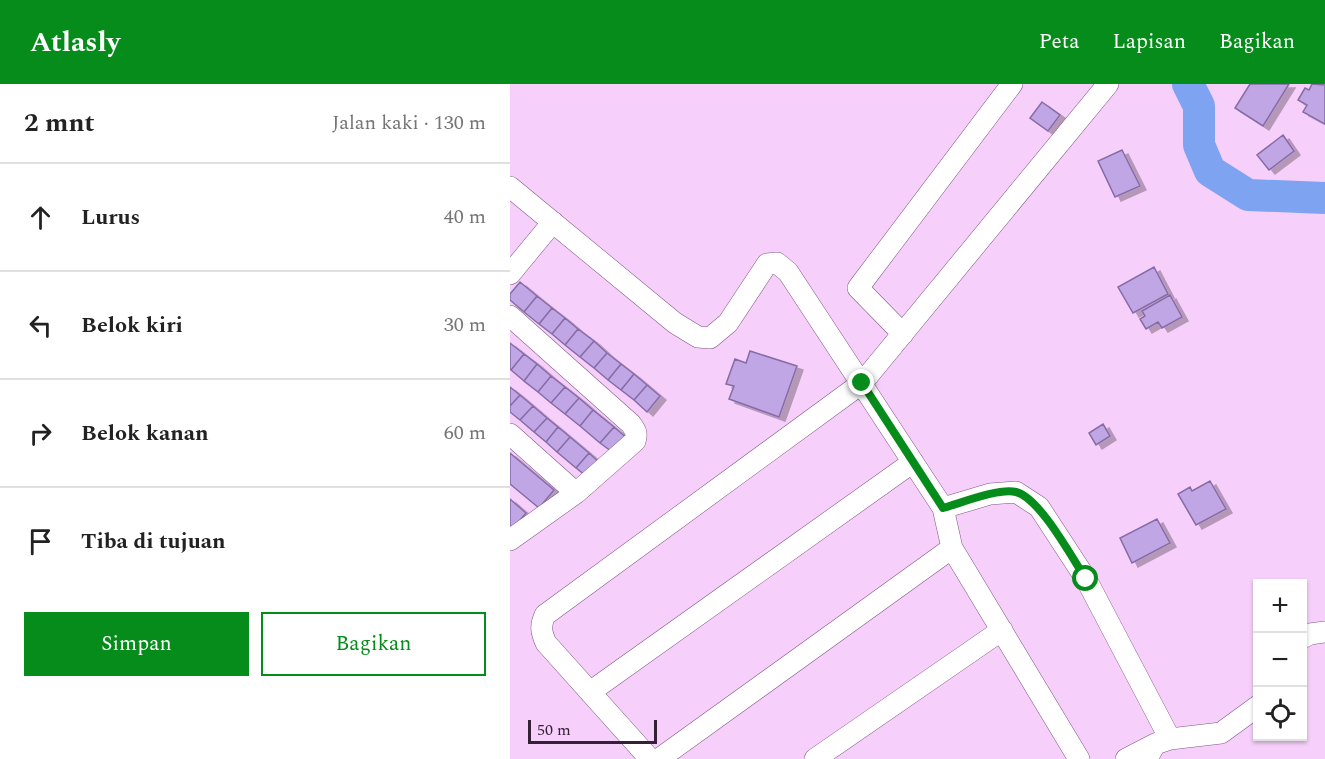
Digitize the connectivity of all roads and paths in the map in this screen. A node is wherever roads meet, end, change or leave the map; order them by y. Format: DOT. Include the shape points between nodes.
graph roads {
  1 [pos="1012,84"];
  2 [pos="1108,84"];
  3 [pos="510,187"];
  4 [pos="553,222"];
  5 [pos="510,274"];
  6 [pos="510,316"];
  7 [pos="903,334"];
  8 [pos="862,383"];
  9 [pos="510,434"];
  10 [pos="913,462"];
  11 [pos="576,493"];
  12 [pos="943,508"];
  13 [pos="510,540"];
  14 [pos="952,548"];
  15 [pos="1002,630"];
  16 [pos="1325,632"];
  17 [pos="1307,636"];
  18 [pos="590,692"];
  19 [pos="1253,709"];
  20 [pos="1158,747"];
  21 [pos="650,759"];
  22 [pos="658,759"];
  23 [pos="815,759"];
  24 [pos="1079,759"];
  25 [pos="1126,759"];
  1 -- 7 [label="street" via="858,288"];
  2 -- 7 [label="street"];
  3 -- 4 [label="street"];
  4 -- 5 [label="street"];
  4 -- 8 [label="street" via="675,323 698,337 710,338 728,323 767,264 777,263 788,272"];
  6 -- 11 [label="street" via="636,432 635,441"];
  7 -- 8 [label="street"];
  8 -- 10 [label="street"];
  8 -- 18 [label="street" via="545,615 541,632 546,643"];
  9 -- 11 [label="street"];
  10 -- 12 [label="street"];
  10 -- 18 [label="street"];
  11 -- 13 [label="street"];
  12 -- 14 [label="street"];
  12 -- 20 [label="street" via="990,494 1016,492 1039,507 1086,579"];
  14 -- 15 [label="street"];
  14 -- 22 [label="street"];
  15 -- 23 [label="street"];
  15 -- 24 [label="street"];
  16 -- 17 [label="street"];
  18 -- 21 [label="street"];
  19 -- 20 [label="street" via="1221,733"];
  20 -- 25 [label="street"];
}
